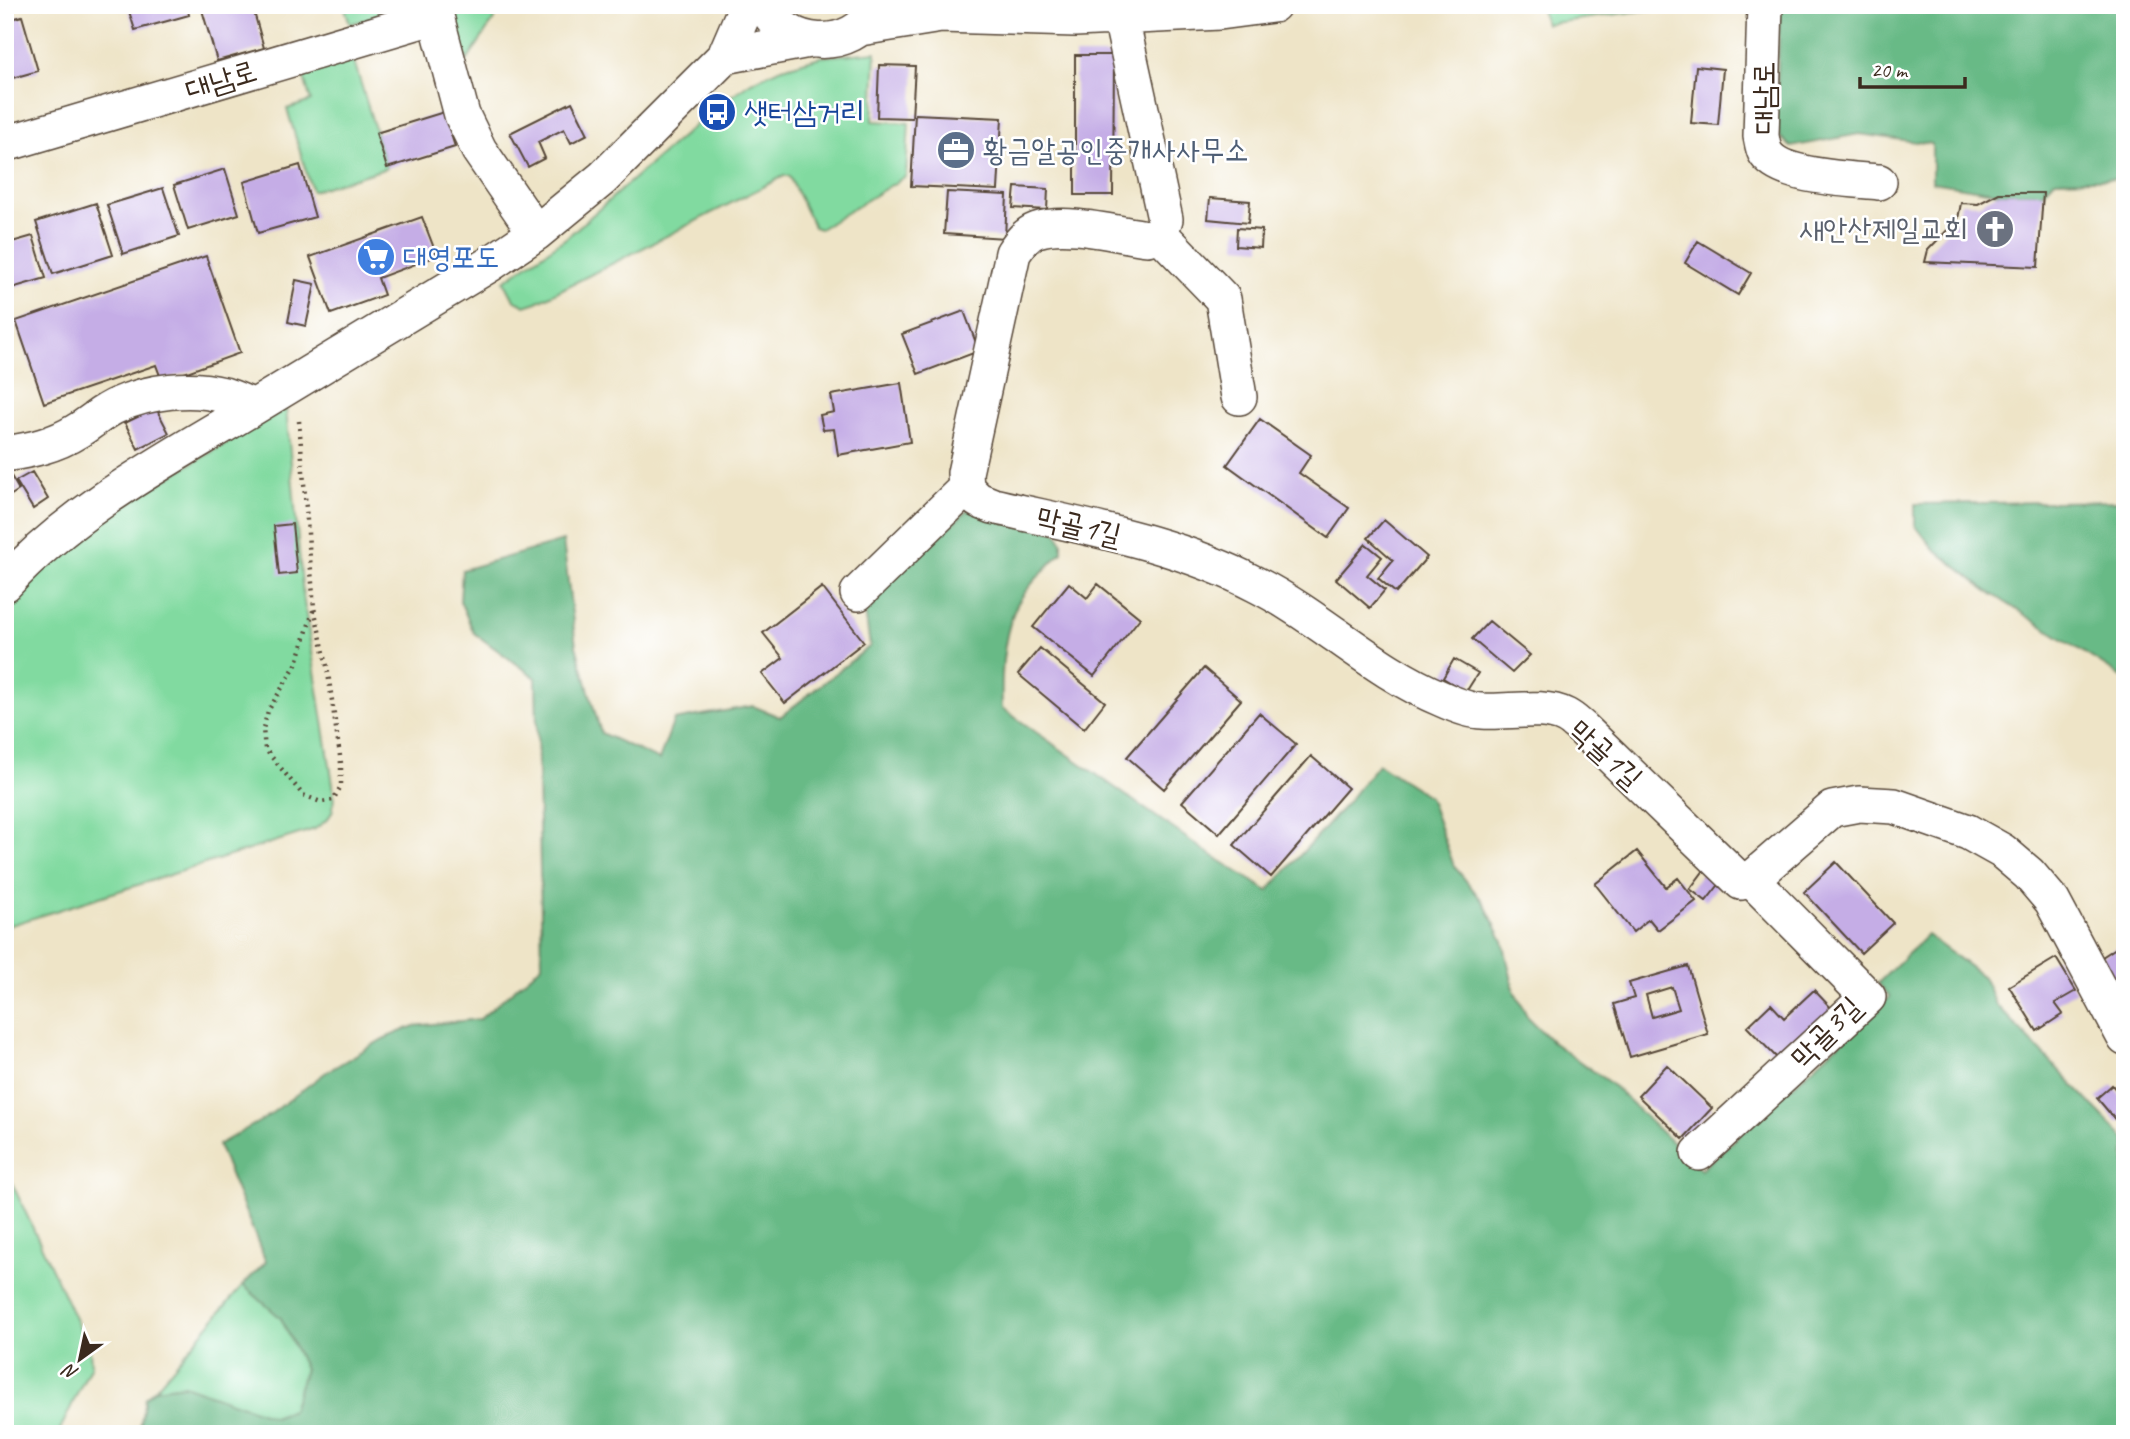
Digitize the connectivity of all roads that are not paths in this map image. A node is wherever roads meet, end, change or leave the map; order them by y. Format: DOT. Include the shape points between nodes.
graph roads {
  1 [pos="747,5"];
  2 [pos="765,5"];
  3 [pos="1273,5"];
  4 [pos="1765,5"];
  5 [pos="935,10"];
  6 [pos="435,11"];
  7 [pos="868,17"];
  8 [pos="1121,18"];
  9 [pos="809,40"];
  10 [pos="725,56"];
  11 [pos="5,144"];
  12 [pos="1879,182"];
  13 [pos="536,233"];
  14 [pos="1160,234"];
  15 [pos="1239,397"];
  16 [pos="254,407"];
  17 [pos="5,454"];
  18 [pos="966,488"];
  19 [pos="5,584"];
  20 [pos="858,593"];
  21 [pos="1751,878"];
  22 [pos="2125,1038"];
  23 [pos="1699,1153"];
  1 -- 10 [label="street"];
  2 -- 9 [label="street" via="778,24"];
  3 -- 8 [label="street"];
  4 -- 12 [label="street, 대남로" via="1761,136 1765,153 1775,164 1793,171"];
  5 -- 7 [label="street"];
  5 -- 8 [label="street"];
  6 -- 11 [label="street, 대남로"];
  6 -- 13 [label="street, 대남로" via="462,115 479,150"];
  7 -- 9 [label="street" via="844,37"];
  8 -- 14 [label="street" via="1165,219"];
  9 -- 10 [label="street"];
  10 -- 13 [label="street" via="603,177"];
  13 -- 16 [label="street"];
  14 -- 15 [label="street" via="1223,299"];
  14 -- 18 [label="street" via="1147,239 1061,226 1035,231 1021,240 1010,266 965,473"];
  16 -- 17 [label="street" via="200,391 142,396 117,405 56,442"];
  16 -- 19 [label="street" via="102,501 43,546"];
  18 -- 20 [label="street"];
  18 -- 21 [label="street, 막골1길" via="993,506 1134,539 1228,571 1292,606 1403,681 1443,700 1478,711 1543,710 1566,716 1732,876 1741,882"];
  21 -- 22 [label="street" via="1832,809 1859,804 1894,806 1968,832 2002,851 2052,901"];
  21 -- 23 [label="street, 막골3길" via="1868,997"];
}
